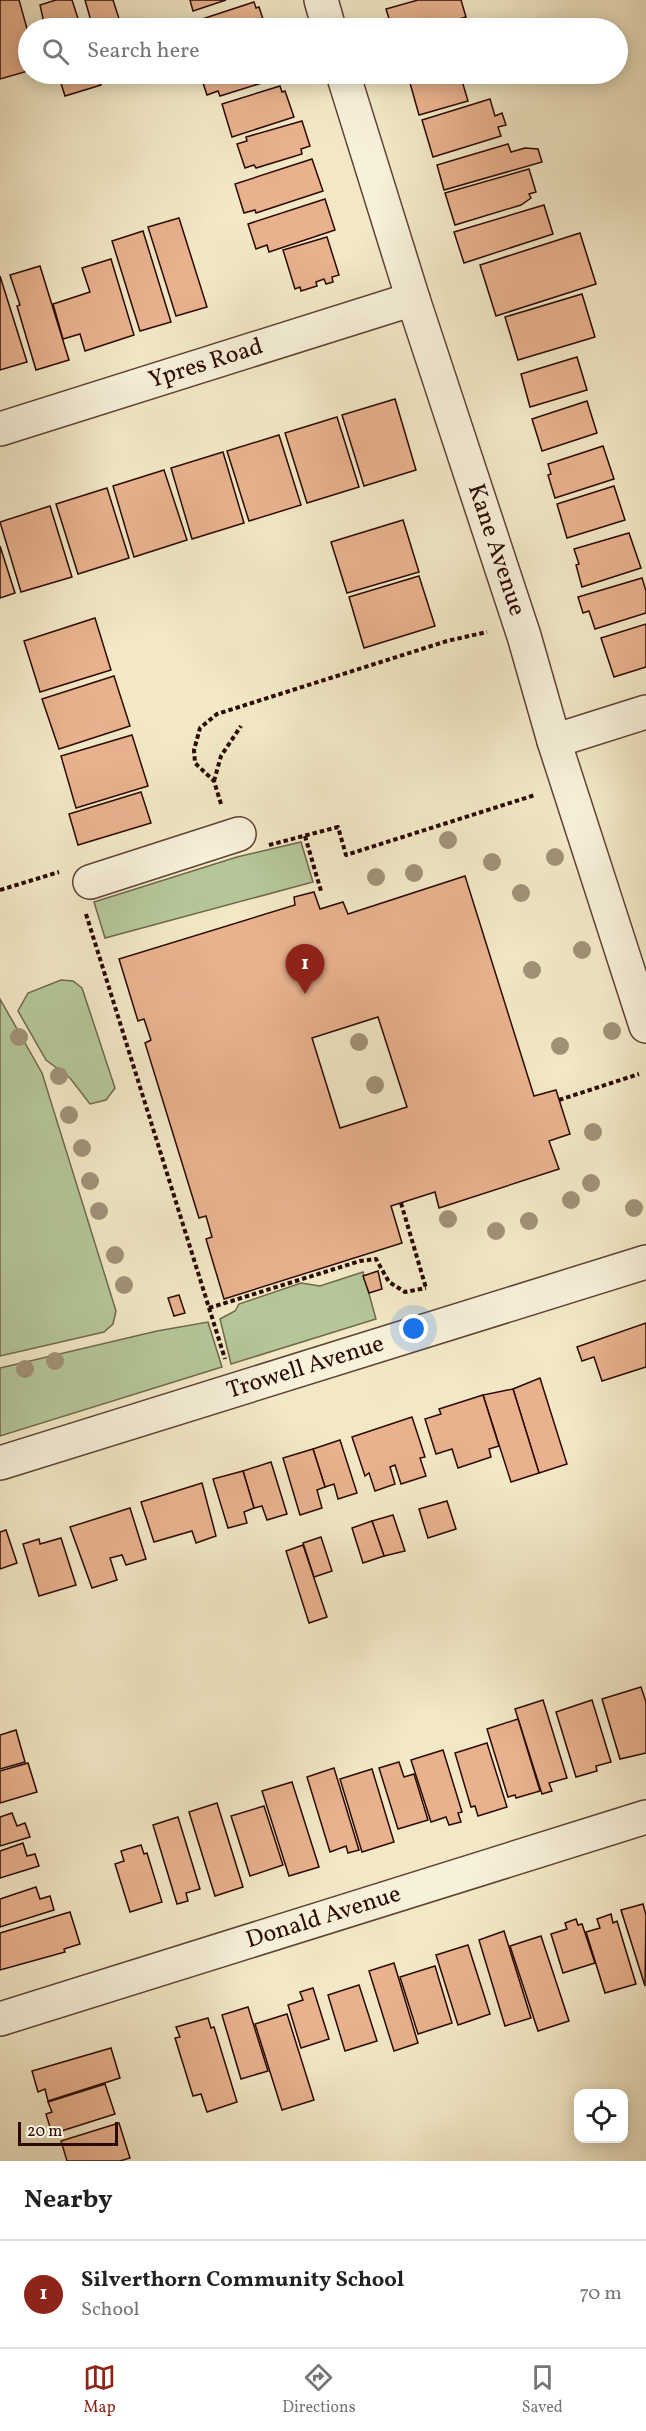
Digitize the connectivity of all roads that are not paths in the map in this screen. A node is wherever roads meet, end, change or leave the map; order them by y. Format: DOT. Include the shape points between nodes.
graph roads {
  1 [pos="321,0"];
  2 [pos="326,18"];
  3 [pos="346,84"];
  4 [pos="413,299"];
  5 [pos="0,429"];
  6 [pos="646,712"];
  7 [pos="554,741"];
  8 [pos="241,831"];
  9 [pos="87,895"];
  10 [pos="646,1026"];
  11 [pos="646,1263"];
  12 [pos="0,1463"];
  13 [pos="646,1817"];
  14 [pos="0,2019"];
  1 -- 2 [label="street"];
  3 -- 4 [label="street, Kane Avenue"];
  4 -- 5 [label="street, Ypres Road"];
  4 -- 7 [label="street, Kane Avenue" via="524,636"];
  6 -- 7 [label="street"];
  7 -- 10 [label="street, Kane Avenue"];
  8 -- 9 [label="street"];
  11 -- 12 [label="street, Trowell Avenue"];
  13 -- 14 [label="street, Donald Avenue"];
}
